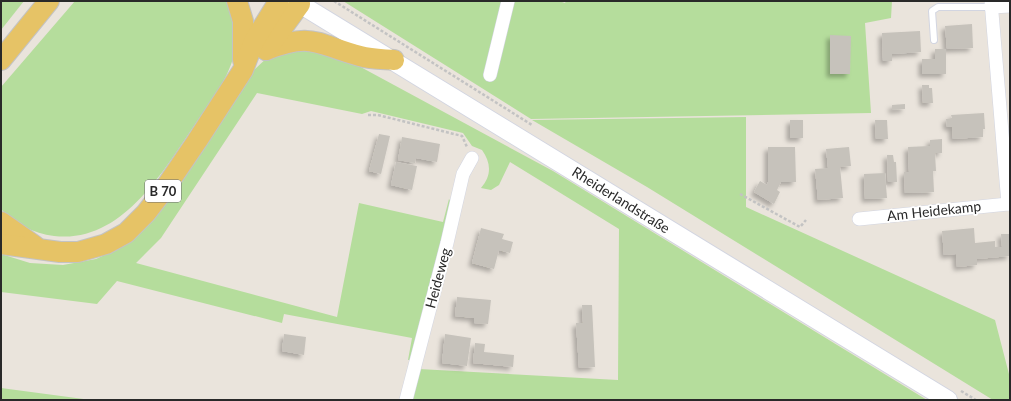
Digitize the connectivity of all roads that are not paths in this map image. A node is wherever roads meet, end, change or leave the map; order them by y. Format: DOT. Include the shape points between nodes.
graph roads {
  1 [pos="49,1"];
  2 [pos="237,1"];
  3 [pos="279,1"];
  4 [pos="508,1"];
  5 [pos="297,3"];
  6 [pos="991,4"];
  7 [pos="1010,6"];
  8 [pos="934,40"];
  9 [pos="266,50"];
  10 [pos="1,60"];
  11 [pos="394,60"];
  12 [pos="243,70"];
  13 [pos="490,75"];
  14 [pos="472,158"];
  15 [pos="1009,204"];
  16 [pos="859,219"];
  17 [pos="1,222"];
  18 [pos="1,244"];
  19 [pos="41,249"];
  20 [pos="406,400"];
  21 [pos="948,400"];
  1 -- 10 [label="main road"];
  2 -- 12 [label="main road" via="243,21"];
  3 -- 12 [label="main road, B 70" via="254,41"];
  4 -- 13 [label="street"];
  5 -- 9 [label="main road, B 70"];
  5 -- 11 [label="main road, Rheiderlandstraße"];
  6 -- 7 [label="street"];
  6 -- 8 [label="lane" via="938,7 932,11"];
  6 -- 15 [label="street, Am Heidekamp"];
  9 -- 11 [label="main road" via="286,42 304,40 321,42 361,56"];
  9 -- 12 [label="main road, B 70"];
  11 -- 21 [label="main road, Rheiderlandstraße"];
  12 -- 19 [label="main road, B 70" via="163,190 146,213 126,233 106,244 78,252"];
  14 -- 20 [label="street, Heideweg" via="463,174"];
  15 -- 16 [label="street, Am Heidekamp"];
  17 -- 19 [label="main road, B 70"];
  18 -- 19 [label="main road, B 70"];
}
